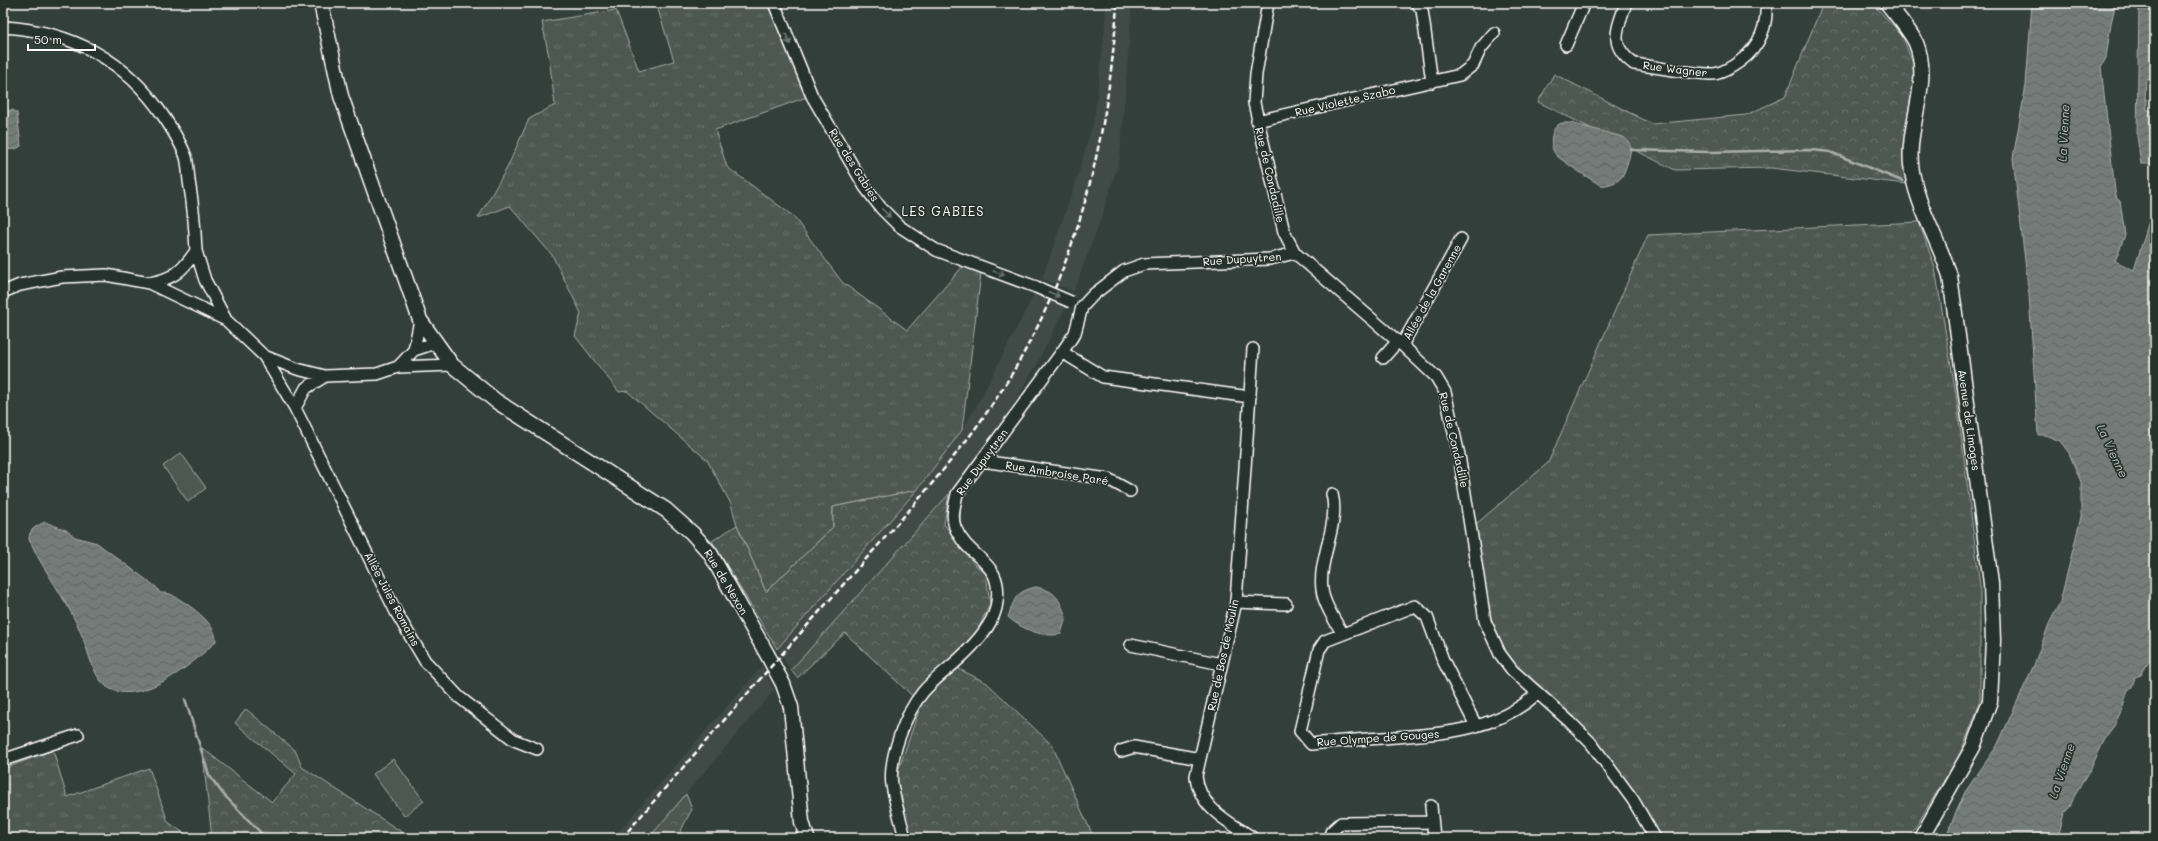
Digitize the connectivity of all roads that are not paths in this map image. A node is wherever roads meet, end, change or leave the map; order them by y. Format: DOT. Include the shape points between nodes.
graph roads {
  1 [pos="321,3"];
  2 [pos="774,3"];
  3 [pos="1268,3"];
  4 [pos="1417,3"];
  5 [pos="1584,3"];
  6 [pos="1626,3"];
  7 [pos="1766,3"];
  8 [pos="1887,3"];
  9 [pos="3,27"];
  10 [pos="1494,33"];
  11 [pos="1566,45"];
  12 [pos="1432,82"];
  13 [pos="1258,121"];
  14 [pos="1461,239"];
  15 [pos="196,250"];
  16 [pos="1295,253"];
  17 [pos="149,283"];
  18 [pos="3,292"];
  19 [pos="1082,307"];
  20 [pos="226,320"];
  21 [pos="420,320"];
  22 [pos="435,343"];
  23 [pos="1400,343"];
  24 [pos="1253,349"];
  25 [pos="414,350"];
  26 [pos="1062,352"];
  27 [pos="264,356"];
  28 [pos="1383,358"];
  29 [pos="452,365"];
  30 [pos="398,367"];
  31 [pos="325,376"];
  32 [pos="1250,397"];
  33 [pos="295,408"];
  34 [pos="982,461"];
  35 [pos="1130,491"];
  36 [pos="1332,494"];
  37 [pos="1236,602"];
  38 [pos="1286,604"];
  39 [pos="1343,634"];
  40 [pos="1131,645"];
  41 [pos="1221,664"];
  42 [pos="1538,693"];
  43 [pos="1476,726"];
  44 [pos="78,735"];
  45 [pos="537,749"];
  46 [pos="1121,751"];
  47 [pos="1200,759"];
  48 [pos="3,760"];
  49 [pos="1431,806"];
  50 [pos="1432,822"];
  51 [pos="1331,832"];
  52 [pos="807,838"];
  53 [pos="905,838"];
  54 [pos="1253,838"];
  55 [pos="1434,838"];
  56 [pos="1655,838"];
  57 [pos="1921,838"];
  1 -- 21 [label="main road, Rue de Nexon" via="341,96"];
  2 -- 19 [label="street, Rue des Gabies, one-way, bridge" via="812,96 861,181 881,208 899,226 936,250"];
  3 -- 13 [label="street, Rue de Condadille" via="1256,74 1254,103"];
  4 -- 12 [label="street" via="1422,10"];
  5 -- 11 [label="street"];
  6 -- 7 [label="street, Rue Wagner" via="1616,33 1617,46 1623,56 1634,64 1714,74 1746,58 1758,44 1765,28"];
  8 -- 57 [label="main road, Avenue de Limoges" via="1915,42 1920,59 1921,81 1910,143 1911,165 1921,206 1942,250 1950,276 1991,591 1993,641 1990,701 1973,747"];
  9 -- 15 [label="street" via="30,29 67,39 99,53 133,79 156,104 186,157 195,219"];
  10 -- 12 [label="street, Rue Violette Szabo" via="1481,48 1473,65 1460,75"];
  12 -- 13 [label="street, Rue Violette Szabo"];
  13 -- 16 [label="street, Rue de Condadille" via="1284,232"];
  14 -- 23 [label="street, Allée de la Garenne"];
  15 -- 17 [label="street" via="183,269 165,280"];
  15 -- 20 [label="street" via="206,280"];
  16 -- 19 [label="street, Rue Dupuytren" via="1270,259 1144,264 1124,271 1107,282"];
  16 -- 23 [label="street, Rue de Condadille"];
  17 -- 18 [label="street" via="106,275 62,277 20,285"];
  17 -- 20 [label="street"];
  19 -- 26 [label="street, Rue Dupuytren" via="1075,333"];
  20 -- 27 [label="street"];
  21 -- 22 [label="main road, Rue de Nexon"];
  21 -- 25 [label="street"];
  22 -- 25 [label="street"];
  22 -- 29 [label="main road, Rue de Nexon"];
  23 -- 28 [label="street, Allée de la Garenne"];
  23 -- 42 [label="street, Rue de Condadille" via="1436,377 1445,392 1466,490 1485,621 1500,654 1512,670"];
  24 -- 32 [label="street, Rue de Bos de Moulin"];
  25 -- 30 [label="street"];
  26 -- 32 [label="street" via="1103,377"];
  26 -- 34 [label="street, Rue Dupuytren"];
  27 -- 31 [label="street" via="297,369"];
  27 -- 33 [label="street, Allée Jules Romains"];
  29 -- 30 [label="street"];
  29 -- 52 [label="main road, Rue de Nexon" via="496,402 666,510 692,532 710,553 783,684 791,706 802,822"];
  30 -- 31 [label="street" via="377,374"];
  31 -- 33 [label="street" via="306,388"];
  32 -- 37 [label="street, Rue de Bos de Moulin"];
  33 -- 45 [label="street, Allée Jules Romains" via="397,614 425,661 459,697 514,740"];
  34 -- 35 [label="street, Rue Ambroise Paré" via="1108,479"];
  34 -- 53 [label="street, Rue Dupuytren" via="957,494 953,512 955,526 964,542 995,575 998,590 995,610 985,631 972,647 923,692 913,707 899,739 892,768 892,785"];
  36 -- 39 [label="street" via="1335,504 1322,590"];
  37 -- 38 [label="street"];
  37 -- 41 [label="street, Rue de Bos de Moulin"];
  39 -- 43 [label="street, Rue Olympe de Gouges" via="1415,606 1427,617 1443,660"];
  39 -- 43 [label="street, Rue Olympe de Gouges" via="1325,641 1319,650 1300,731 1311,744 1453,732"];
  40 -- 41 [label="street"];
  41 -- 47 [label="street, Rue de Bos de Moulin"];
  42 -- 43 [label="street, Rue Olympe de Gouges" via="1524,706"];
  42 -- 56 [label="street, Rue de Condadille" via="1591,743 1633,800"];
  44 -- 48 [label="street"];
  46 -- 47 [label="street" via="1134,747"];
  47 -- 54 [label="street, Rue de Bos de Moulin" via="1196,776 1197,788 1201,794 1213,811"];
  49 -- 50 [label="street"];
  50 -- 51 [label="street" via="1341,823"];
  50 -- 55 [label="street"];
}
